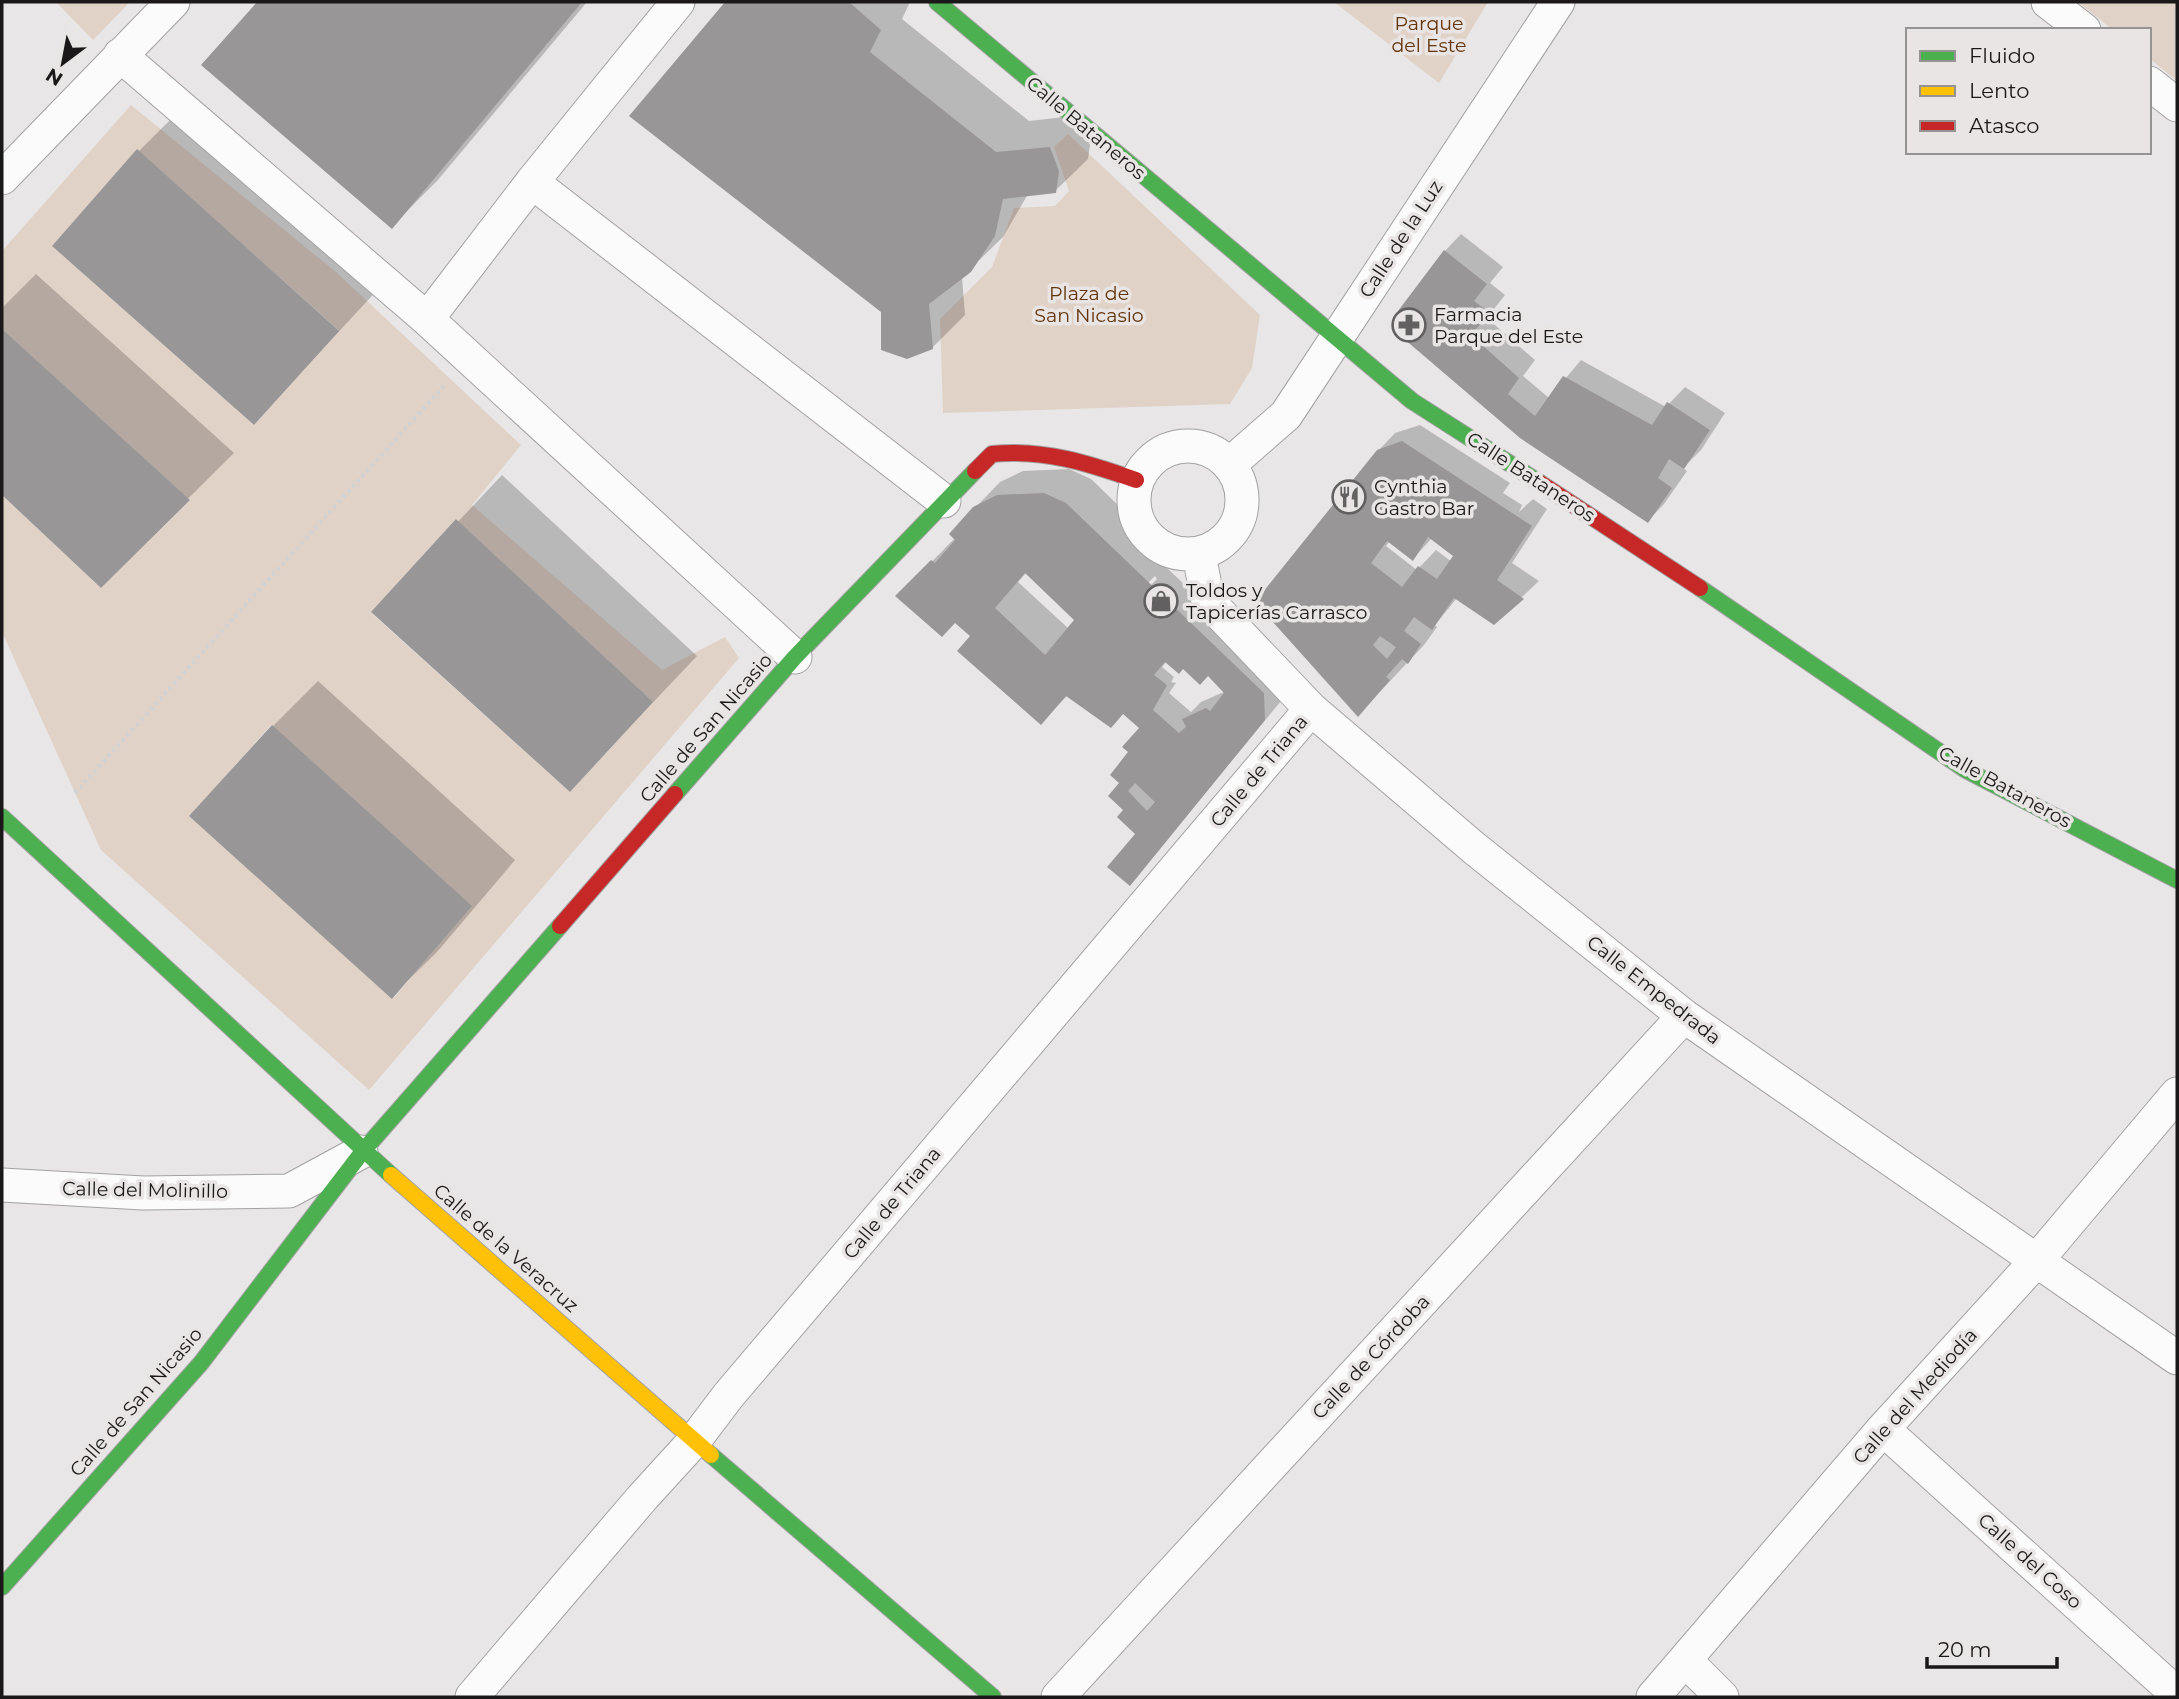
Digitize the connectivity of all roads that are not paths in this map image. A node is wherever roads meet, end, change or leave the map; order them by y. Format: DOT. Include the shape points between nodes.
graph roads {
  1 [pos="173,2"];
  2 [pos="678,2"];
  3 [pos="937,2"];
  4 [pos="1558,2"];
  5 [pos="2048,2"];
  6 [pos="2081,28"];
  7 [pos="120,55"];
  8 [pos="2151,85"];
  9 [pos="2177,105"];
  10 [pos="2,178"];
  11 [pos="532,182"];
  12 [pos="427,319"];
  13 [pos="1335,339"];
  14 [pos="1230,464"];
  15 [pos="1136,480"];
  16 [pos="944,501"];
  17 [pos="1199,555"];
  18 [pos="795,657"];
  19 [pos="1311,709"];
  20 [pos="2,817"];
  21 [pos="2177,880"];
  22 [pos="1684,1016"];
  23 [pos="2171,1115"];
  24 [pos="363,1151"];
  25 [pos="2,1185"];
  26 [pos="2037,1261"];
  27 [pos="2177,1358"];
  28 [pos="1883,1429"];
  29 [pos="694,1441"];
  30 [pos="2,1587"];
  31 [pos="1686,1661"];
  32 [pos="2177,1694"];
  33 [pos="472,1697"];
  34 [pos="993,1697"];
  35 [pos="1058,1697"];
  36 [pos="1653,1697"];
  37 [pos="1722,1697"];
  1 -- 7 [label="street"];
  2 -- 11 [label="street"];
  3 -- 13 [label="street, Calle Bataneros"];
  4 -- 13 [label="street, Calle de la Luz"];
  5 -- 6 [label="street"];
  7 -- 10 [label="street"];
  7 -- 12 [label="street"];
  8 -- 9 [label="street"];
  11 -- 12 [label="street"];
  11 -- 16 [label="street"];
  12 -- 18 [label="street"];
  13 -- 14 [label="street, Calle de la Luz" via="1286,415"];
  13 -- 21 [label="street, Calle Bataneros" via="1412,401 1642,548 1966,770"];
  14 -- 15 [label="street" via="1206,448 1178,446 1153,457"];
  14 -- 17 [label="street" via="1243,489 1241,518 1224,543"];
  15 -- 16 [label="street, Calle de San Nicasio" via="1066,456 1024,449 992,454"];
  15 -- 17 [label="street" via="1133,509 1146,536 1170,553"];
  16 -- 18 [label="street, Calle de San Nicasio"];
  17 -- 19 [label="street, Calle Empedrada" via="1208,601"];
  18 -- 24 [label="street, Calle de San Nicasio"];
  19 -- 22 [label="street, Calle Empedrada" via="1474,848"];
  19 -- 29 [label="street, Calle de Triana"];
  20 -- 24 [label="street, Calle de la Veracruz"];
  22 -- 26 [label="street, Calle Empedrada"];
  22 -- 35 [label="street, Calle de Córdoba"];
  23 -- 26 [label="street, Calle del Mediodía"];
  24 -- 25 [label="street, Calle del Molinillo" via="289,1191 143,1193"];
  24 -- 29 [label="street, Calle de la Veracruz"];
  24 -- 30 [label="street, Calle de San Nicasio" via="201,1363"];
  26 -- 27 [label="street, Calle Empedrada"];
  26 -- 28 [label="street, Calle del Mediodía"];
  28 -- 31 [label="street, Calle del Mediodía"];
  28 -- 32 [label="street, Calle del Coso"];
  29 -- 33 [label="street, Calle de Triana"];
  29 -- 34 [label="street, Calle de la Veracruz"];
  31 -- 36 [label="street, Calle del Mediodía"];
  31 -- 37 [label="street"];
}
